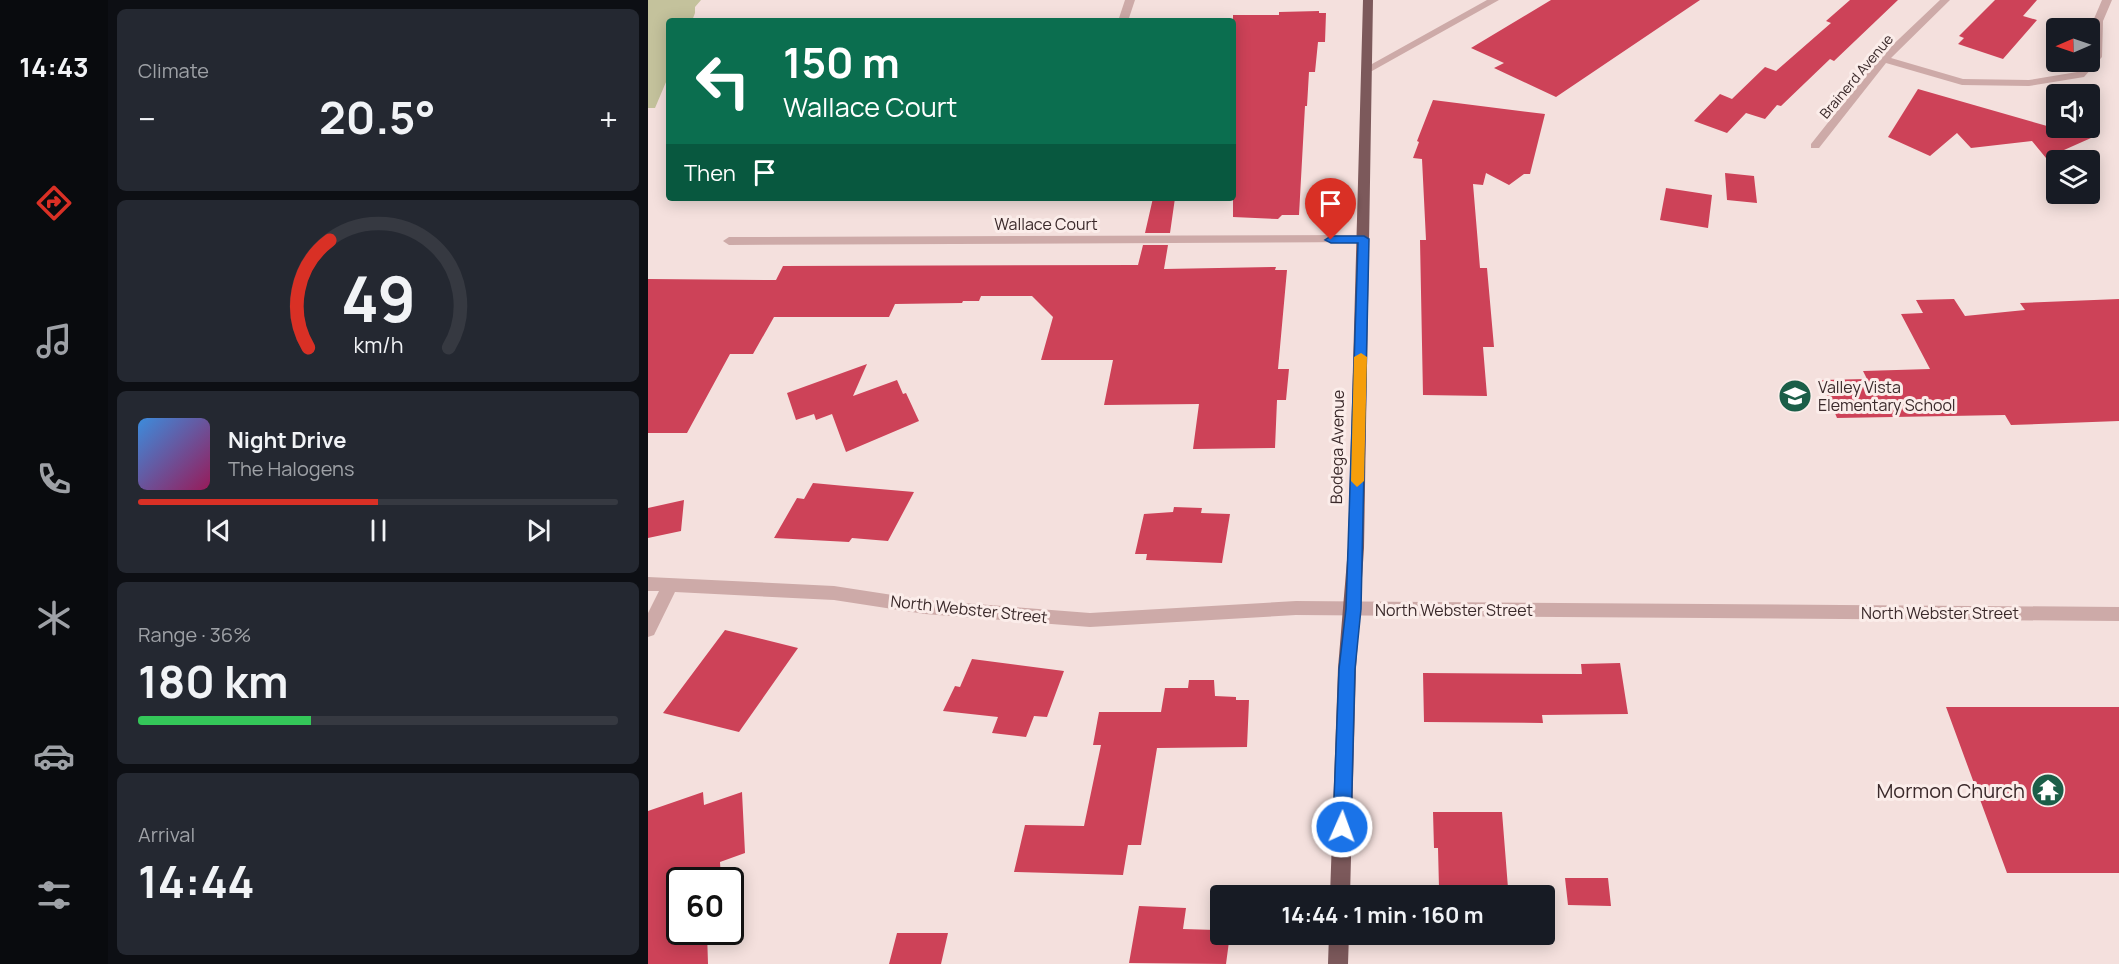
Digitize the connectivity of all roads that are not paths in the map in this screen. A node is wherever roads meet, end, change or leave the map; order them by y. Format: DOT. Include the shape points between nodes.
graph roads {
  1 [pos="1130,0"];
  2 [pos="1368,0"];
  3 [pos="1494,0"];
  4 [pos="1945,0"];
  5 [pos="2107,0"];
  6 [pos="1124,18"];
  7 [pos="1884,59"];
  8 [pos="1368,69"];
  9 [pos="1815,146"];
  10 [pos="1364,239"];
  11 [pos="729,241"];
  12 [pos="648,584"];
  13 [pos="671,584"];
  14 [pos="1353,609"];
  15 [pos="2119,614"];
  16 [pos="648,630"];
  17 [pos="1340,885"];
  18 [pos="1339,945"];
  19 [pos="1338,964"];
  1 -- 6 [label="street"];
  2 -- 8 [label="main road, Bodega Avenue"];
  3 -- 8 [label="street"];
  4 -- 7 [label="street, Brainerd Avenue"];
  5 -- 7 [label="street" via="2098,21 2097,57 2080,75 2029,83 1962,82"];
  7 -- 9 [label="street, Brainerd Avenue"];
  8 -- 10 [label="main road, Bodega Avenue"];
  10 -- 11 [label="street, Wallace Court"];
  10 -- 14 [label="main road, Bodega Avenue"];
  12 -- 13 [label="street, North Webster Street"];
  13 -- 14 [label="street, North Webster Street" via="834,593 925,607 1090,620 1296,608"];
  13 -- 16 [label="street"];
  14 -- 15 [label="street, North Webster Street"];
  14 -- 17 [label="main road, Bodega Avenue" via="1347,669"];
  18 -- 19 [label="main road"];
}
